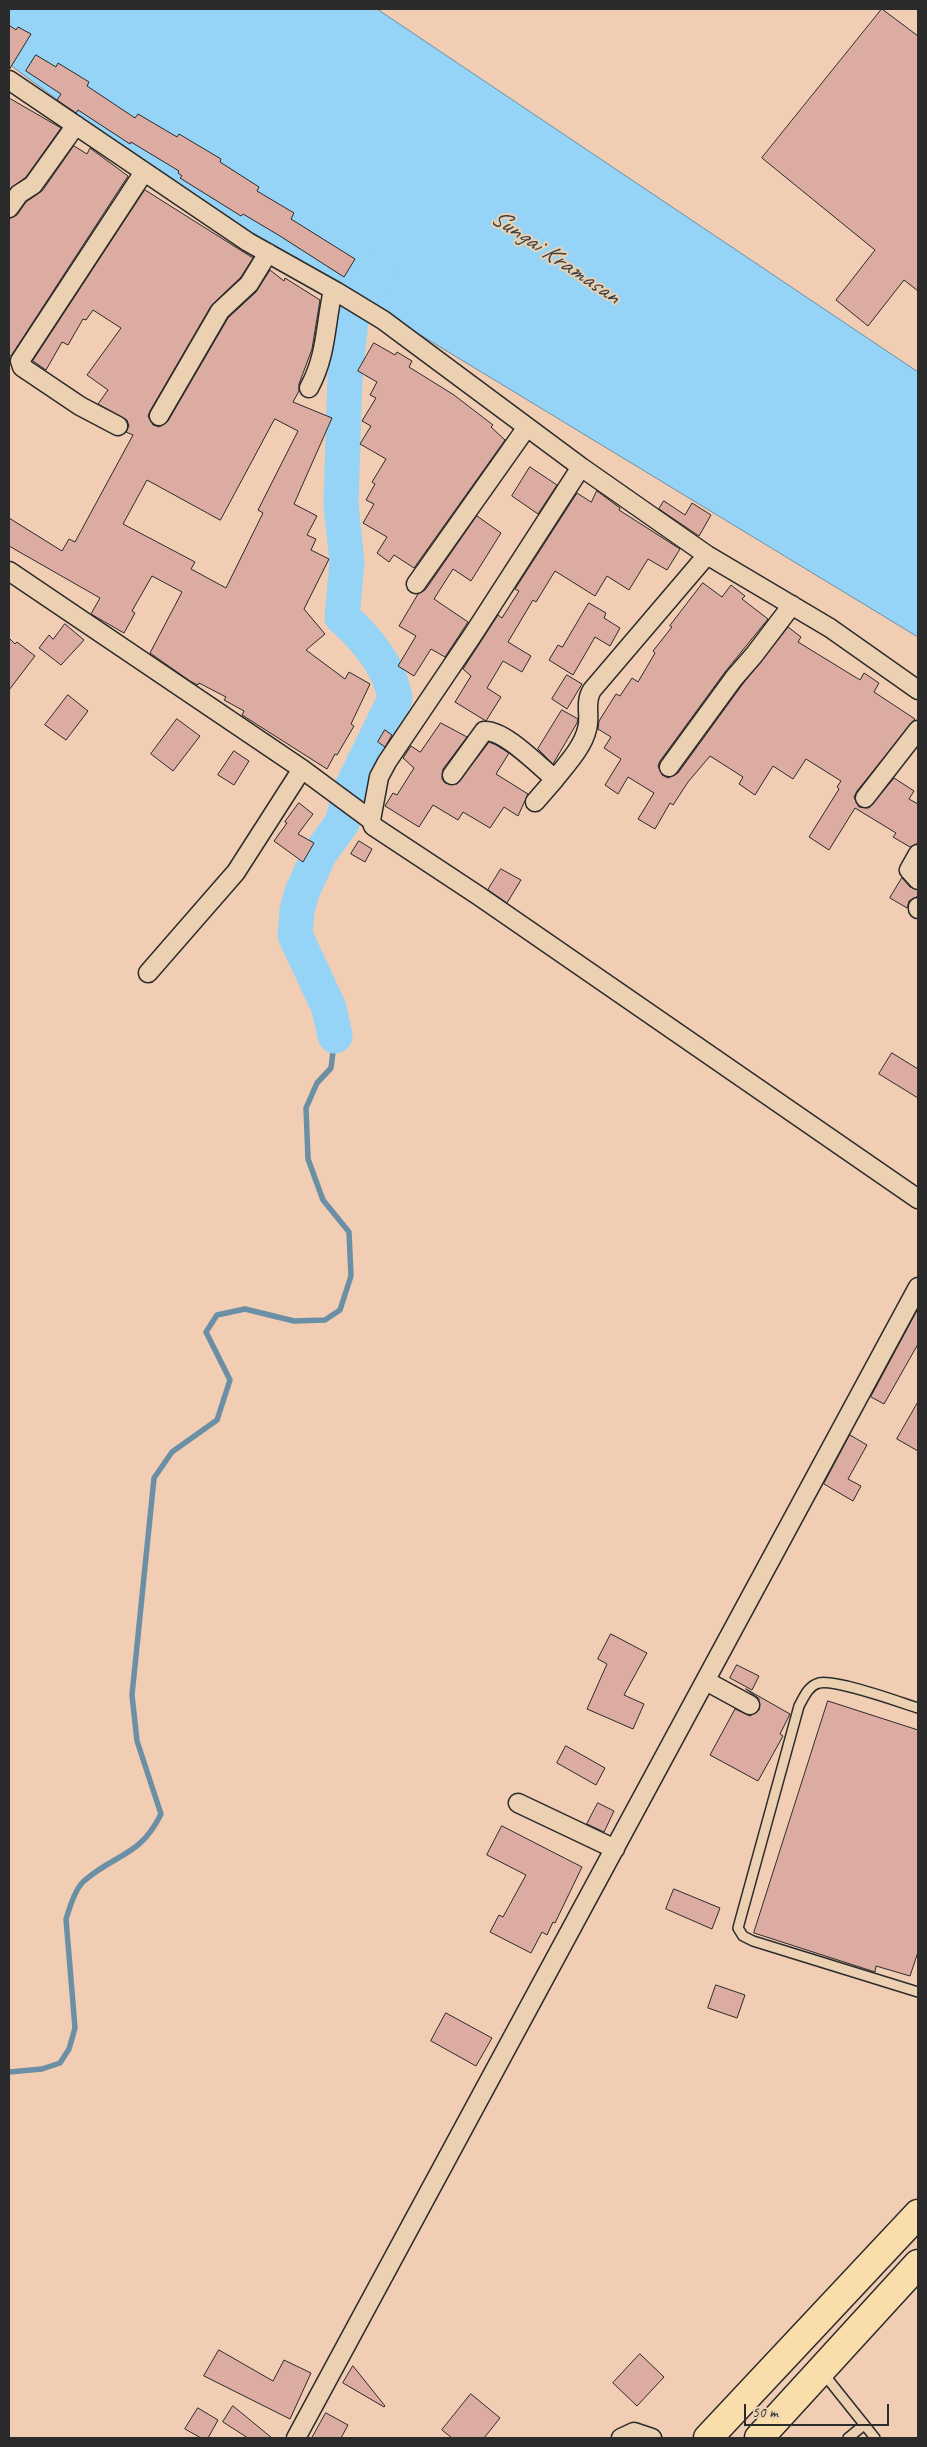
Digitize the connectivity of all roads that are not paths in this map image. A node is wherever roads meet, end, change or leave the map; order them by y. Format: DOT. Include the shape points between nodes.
graph roads {
  1 [pos="9,80"];
  2 [pos="76,125"];
  3 [pos="144,172"];
  4 [pos="9,208"];
  5 [pos="268,253"];
  6 [pos="335,291"];
  7 [pos="309,388"];
  8 [pos="159,416"];
  9 [pos="118,426"];
  10 [pos="527,427"];
  11 [pos="582,467"];
  12 [pos="707,555"];
  13 [pos="9,571"];
  14 [pos="416,584"];
  15 [pos="792,605"];
  16 [pos="918,690"];
  17 [pos="918,730"];
  18 [pos="669,767"];
  19 [pos="302,769"];
  20 [pos="452,775"];
  21 [pos="555,779"];
  22 [pos="865,798"];
  23 [pos="535,802"];
  24 [pos="366,816"];
  25 [pos="918,854"];
  26 [pos="918,880"];
  27 [pos="148,973"];
  28 [pos="918,1199"];
  29 [pos="918,1287"];
  30 [pos="706,1681"];
  31 [pos="750,1705"];
  32 [pos="918,1708"];
  33 [pos="518,1803"];
  34 [pos="616,1849"];
  35 [pos="918,1992"];
  36 [pos="918,2214"];
  37 [pos="910,2276"];
  38 [pos="821,2371"];
  39 [pos="758,2385"];
  40 [pos="783,2413"];
  41 [pos="864,2425"];
  42 [pos="296,2438"];
  43 [pos="621,2438"];
  44 [pos="652,2438"];
  45 [pos="708,2438"];
  46 [pos="759,2438"];
  47 [pos="848,2438"];
  48 [pos="875,2438"];
  1 -- 2 [label="street"];
  2 -- 3 [label="street"];
  2 -- 4 [label="street" via="33,185 18,194"];
  3 -- 5 [label="street"];
  3 -- 9 [label="street" via="20,361 22,367 80,406"];
  5 -- 6 [label="street"];
  5 -- 8 [label="street" via="248,284 220,311"];
  6 -- 7 [label="street" via="328,311 323,356"];
  6 -- 10 [label="street" via="383,320"];
  10 -- 11 [label="street"];
  10 -- 14 [label="street"];
  11 -- 12 [label="street"];
  11 -- 24 [label="street" via="387,762"];
  12 -- 15 [label="street"];
  12 -- 21 [label="street" via="592,690 587,702 585,737"];
  13 -- 19 [label="street"];
  15 -- 16 [label="street"];
  15 -- 18 [label="street"];
  17 -- 22 [label="street"];
  19 -- 24 [label="street"];
  19 -- 27 [label="street" via="236,872"];
  20 -- 21 [label="street" via="477,738 484,731 491,730"];
  21 -- 23 [label="street"];
  24 -- 28 [label="street" via="382,834 479,896"];
  25 -- 26 [label="street" via="909,870"];
  29 -- 30 [label="street"];
  30 -- 31 [label="street"];
  30 -- 34 [label="street"];
  32 -- 35 [label="lane" via="834,1683 819,1683 807,1691 799,1706 738,1928 753,1941"];
  33 -- 34 [label="street"];
  34 -- 42 [label="street"];
  36 -- 39 [label="highway"];
  37 -- 38 [label="highway"];
  38 -- 40 [label="highway"];
  38 -- 41 [label="lane"];
  39 -- 40 [label="highway"];
  39 -- 45 [label="highway"];
  40 -- 46 [label="highway"];
  41 -- 47 [label="lane"];
  41 -- 48 [label="lane"];
  43 -- 44 [label="street" via="634,2432"];
}
